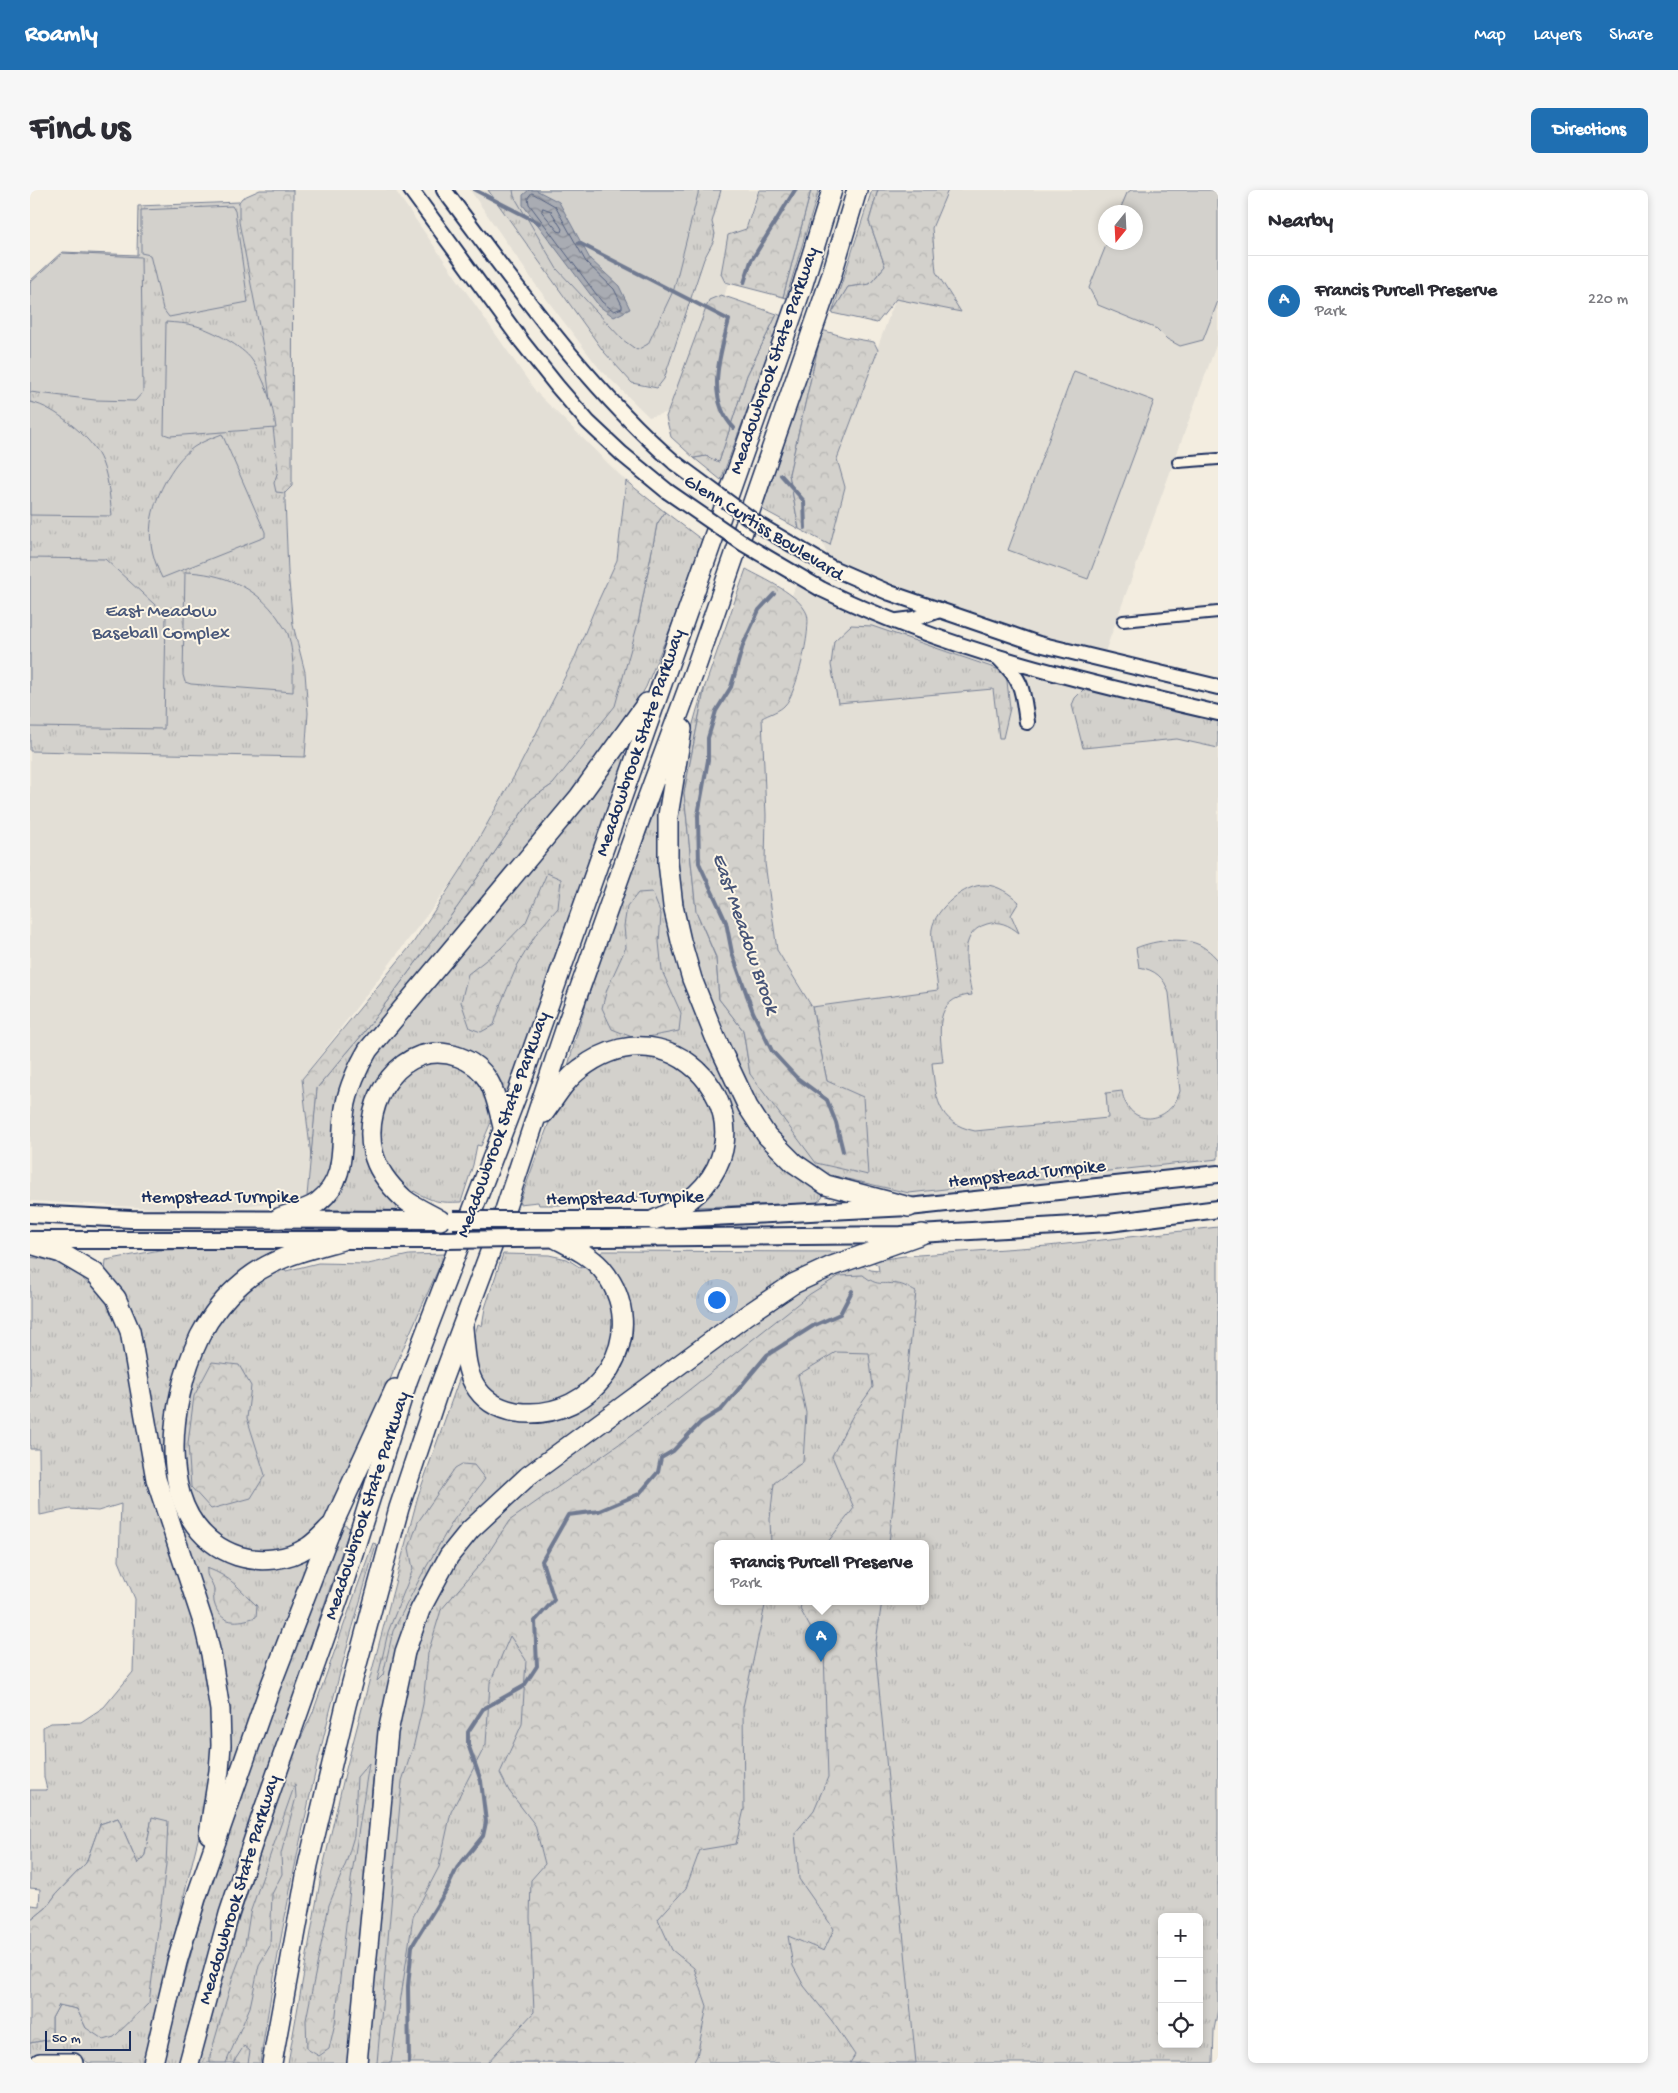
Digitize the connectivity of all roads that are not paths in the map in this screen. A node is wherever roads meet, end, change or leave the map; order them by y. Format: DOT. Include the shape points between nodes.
graph roads {
  1 [pos="411,190"];
  2 [pos="444,190"];
  3 [pos="832,190"];
  4 [pos="857,190"];
  5 [pos="1218,459"];
  6 [pos="1178,462"];
  7 [pos="940,610"];
  8 [pos="1218,612"];
  9 [pos="1123,620"];
  10 [pos="892,621"];
  11 [pos="999,658"];
  12 [pos="1218,687"];
  13 [pos="659,688"];
  14 [pos="685,696"];
  15 [pos="1218,713"];
  16 [pos="1027,722"];
  17 [pos="503,1127"];
  18 [pos="533,1128"];
  19 [pos="1218,1174"];
  20 [pos="909,1207"];
  21 [pos="1218,1209"];
  22 [pos="30,1214"];
  23 [pos="279,1218"];
  24 [pos="446,1220"];
  25 [pos="654,1220"];
  26 [pos="922,1234"];
  27 [pos="557,1239"];
  28 [pos="30,1240"];
  29 [pos="342,1240"];
  30 [pos="30,1244"];
  31 [pos="451,1267"];
  32 [pos="462,1324"];
  33 [pos="333,1524"];
  34 [pos="196,1898"];
  35 [pos="281,2014"];
  36 [pos="40,2063"];
  37 [pos="73,2063"];
  38 [pos="153,2063"];
  39 [pos="190,2063"];
  40 [pos="272,2063"];
  41 [pos="280,2063"];
  42 [pos="357,2063"];
  1 -- 10 [label="main road, Glenn Curtiss Boulevard, bridge" via="556,386 622,454 667,491 744,544 821,589"];
  2 -- 7 [label="main road, Glenn Curtiss Boulevard, bridge" via="575,360 649,440 675,463 759,524 830,567"];
  3 -- 13 [label="highway, Meadowbrook State Parkway" via="802,286"];
  4 -- 14 [label="highway, Meadowbrook State Parkway" via="828,286"];
  5 -- 6 [label="street"];
  7 -- 10 [label="main road" via="914,619"];
  7 -- 12 [label="main road, Glenn Curtiss Boulevard" via="1056,648"];
  8 -- 9 [label="street"];
  10 -- 11 [label="main road, Glenn Curtiss Boulevard"];
  11 -- 15 [label="main road, Glenn Curtiss Boulevard" via="1084,683"];
  11 -- 16 [label="main road" via="1015,674 1021,686"];
  13 -- 17 [label="highway, Meadowbrook State Parkway"];
  13 -- 23 [label="highway" via="579,797 368,1050 345,1104 341,1167 332,1188 317,1203"];
  14 -- 18 [label="highway, Meadowbrook State Parkway"];
  14 -- 20 [label="highway" via="668,816 668,862 681,941 715,1037 748,1107 767,1136 794,1163 826,1185"];
  17 -- 24 [label="highway" via="488,1079 468,1061 449,1054 430,1053 400,1068 385,1083 372,1114 370,1129 379,1168 406,1200"];
  17 -- 31 [label="highway, Meadowbrook State Parkway"];
  18 -- 25 [label="highway" via="569,1079 602,1055 638,1047 658,1049 693,1065 718,1097 723,1112 724,1148 704,1187 674,1211"];
  18 -- 32 [label="highway, Meadowbrook State Parkway"];
  19 -- 20 [label="main road, Hempstead Turnpike"];
  20 -- 25 [label="main road, Hempstead Turnpike"];
  21 -- 26 [label="main road, Hempstead Turnpike" via="1109,1223"];
  22 -- 23 [label="main road, Hempstead Turnpike"];
  23 -- 24 [label="main road, Hempstead Turnpike"];
  24 -- 25 [label="main road, Hempstead Turnpike, bridge"];
  26 -- 27 [label="main road, Hempstead Turnpike"];
  26 -- 42 [label="highway" via="793,1284 747,1315 528,1476 470,1530 450,1556 420,1610 408,1644 388,1732"];
  27 -- 29 [label="main road, Hempstead Turnpike, bridge"];
  27 -- 32 [label="highway" via="600,1267 618,1297 621,1336 604,1377 593,1389 575,1403 555,1411 532,1414 508,1411 495,1405 479,1392 473,1382"];
  28 -- 29 [label="main road, Hempstead Turnpike"];
  29 -- 33 [label="highway" via="265,1266 242,1282 221,1304 201,1335 189,1362 177,1406 174,1439 176,1474 184,1504 196,1526 217,1547 247,1559 276,1559 308,1547"];
  30 -- 34 [label="highway" via="61,1253 95,1273 116,1298 130,1331 156,1479 204,1625 220,1710 219,1771"];
  31 -- 33 [label="highway"];
  31 -- 39 [label="highway, Meadowbrook State Parkway" via="408,1379 341,1591 237,1890"];
  32 -- 35 [label="highway, Meadowbrook State Parkway" via="399,1508 346,1705 308,1865"];
  33 -- 34 [label="highway" via="270,1687"];
  34 -- 38 [label="highway"];
  35 -- 40 [label="highway, Meadowbrook State Parkway"];
  35 -- 41 [label="highway"];
  36 -- 37 [label="highway"];
}
